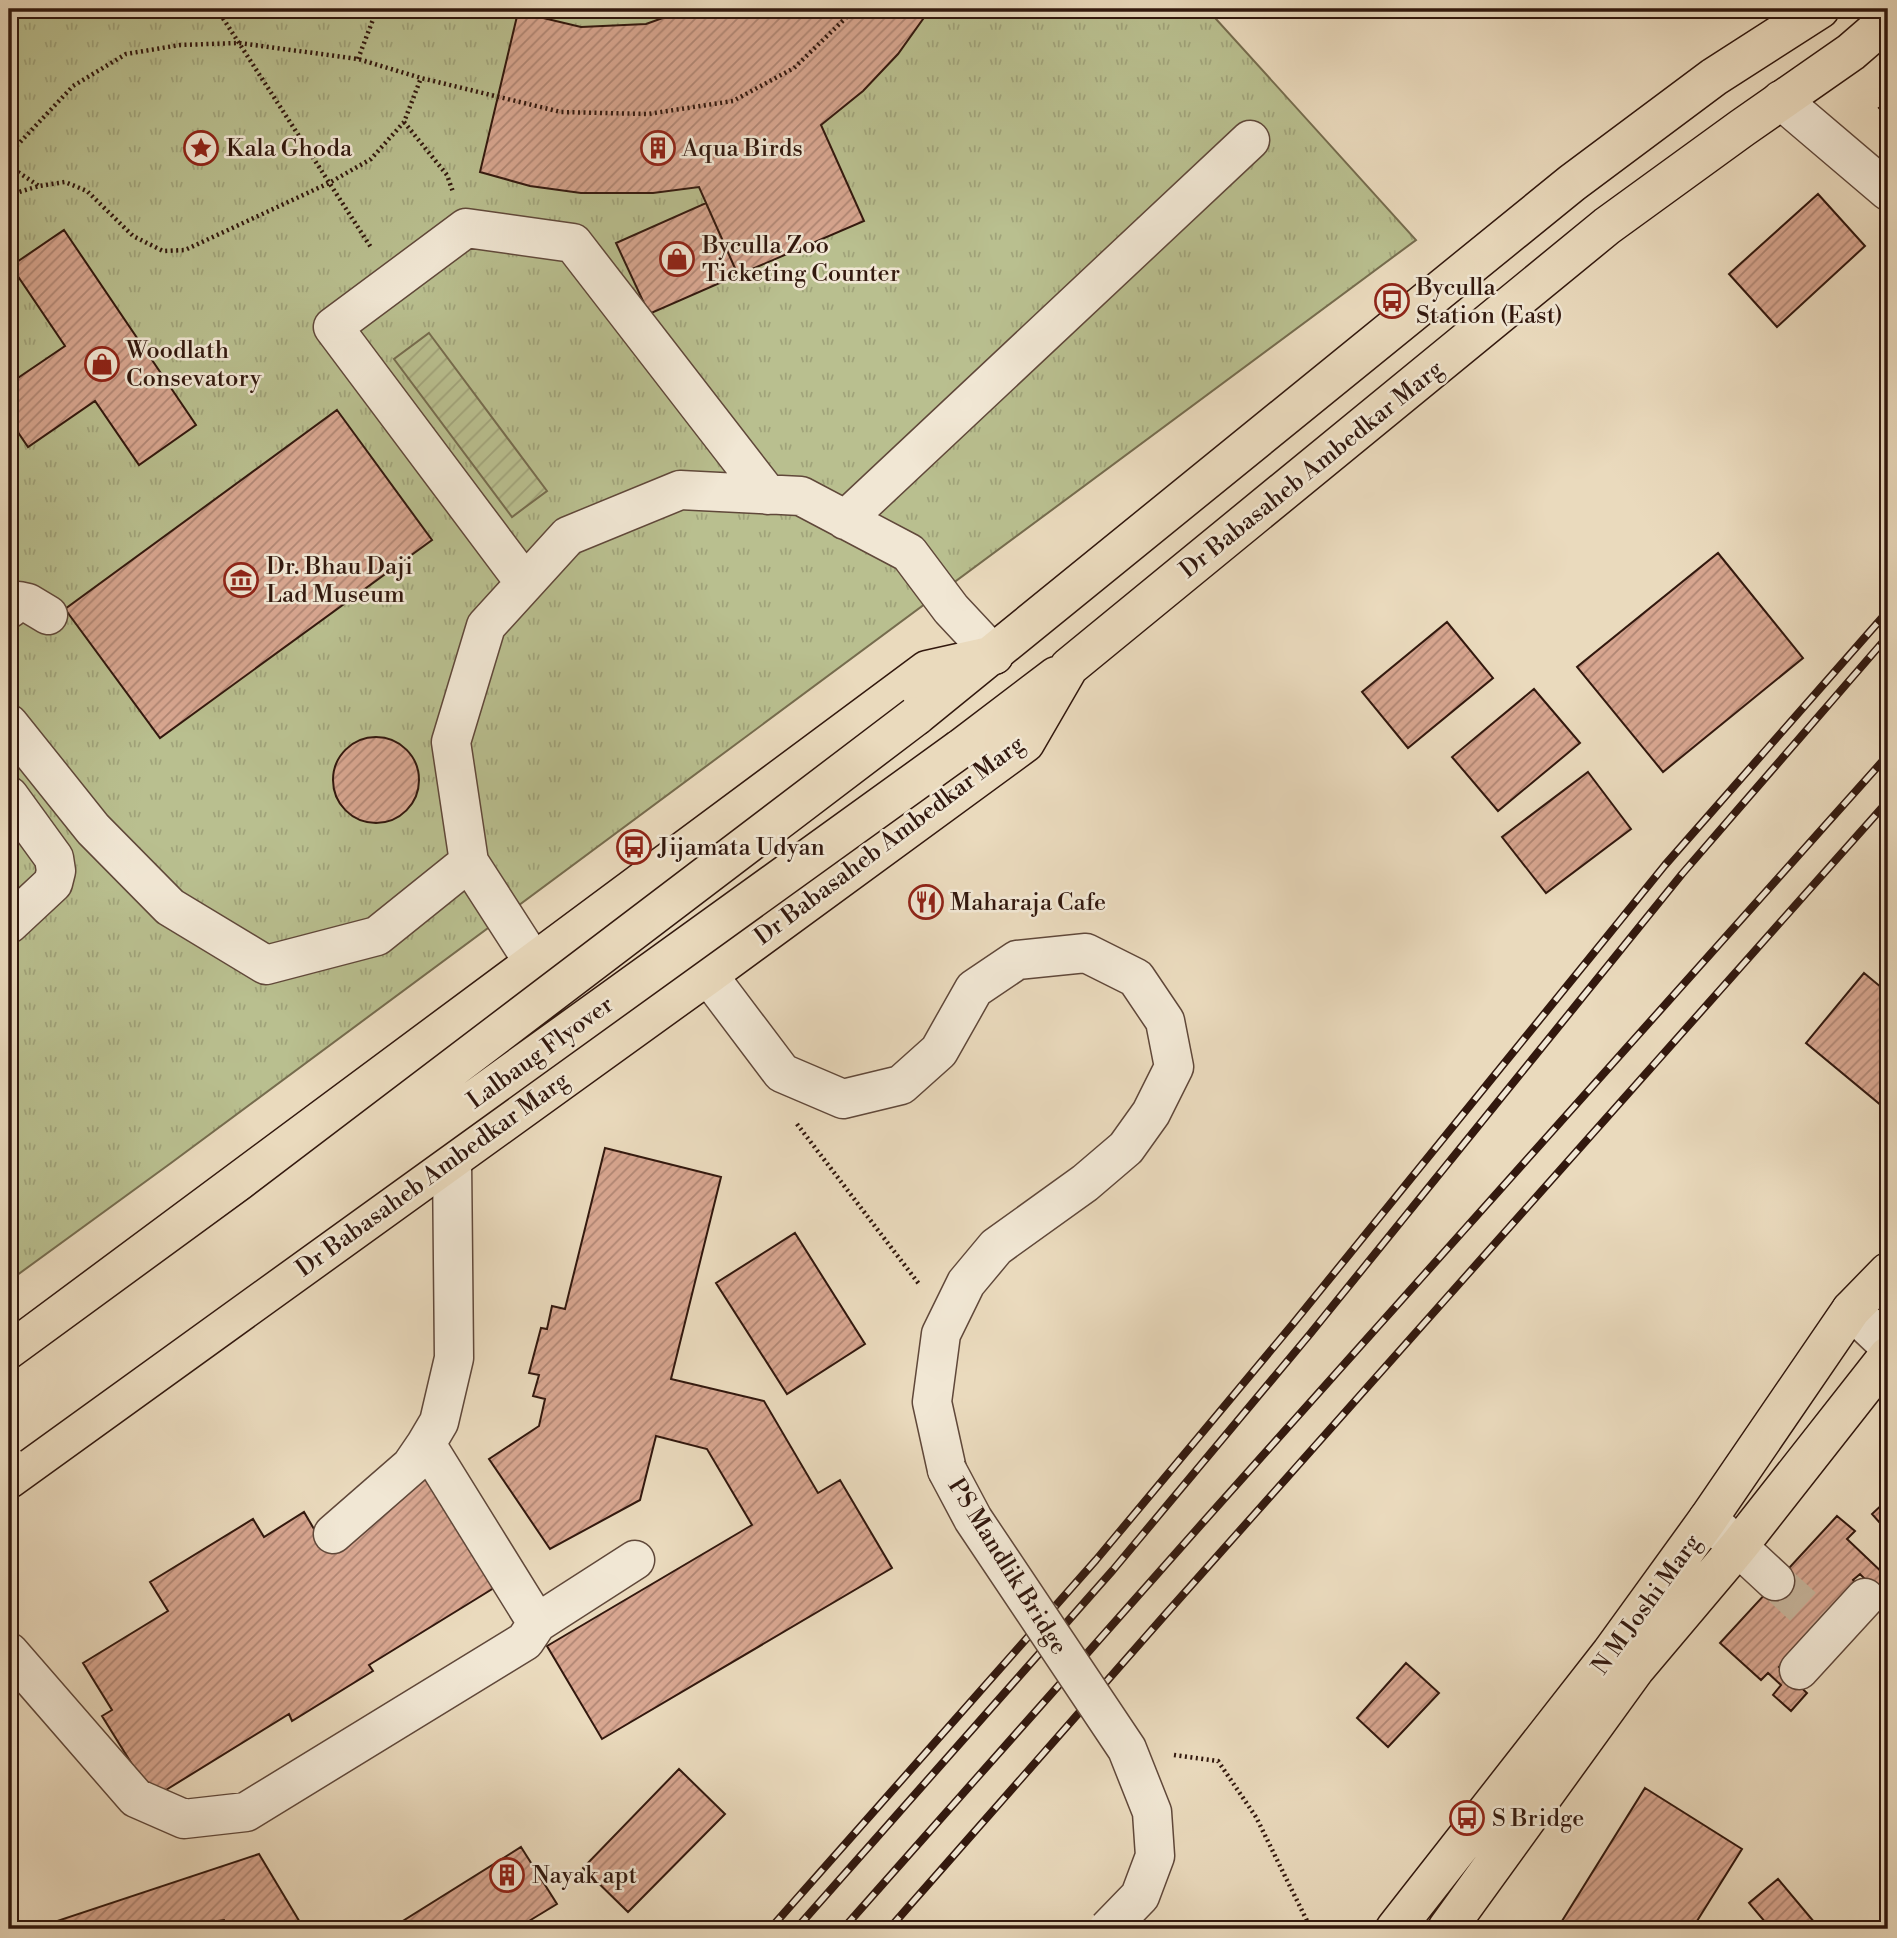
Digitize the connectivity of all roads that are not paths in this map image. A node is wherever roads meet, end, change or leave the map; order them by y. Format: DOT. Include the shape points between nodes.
graph roads {
  1 [pos="1820,9"];
  2 [pos="1888,20"];
  3 [pos="1781,100"];
  4 [pos="1250,140"];
  5 [pos="1888,191"];
  6 [pos="768,495"];
  7 [pos="845,520"];
  8 [pos="525,583"];
  9 [pos="9,609"];
  10 [pos="48,615"];
  11 [pos="994,655"];
  12 [pos="1069,667"];
  13 [pos="9,724"];
  14 [pos="9,796"];
  15 [pos="468,862"];
  16 [pos="9,924"];
  17 [pos="534,963"];
  18 [pos="708,975"];
  19 [pos="453,1160"];
  20 [pos="1888,1272"];
  21 [pos="1851,1310"];
  22 [pos="1888,1345"];
  23 [pos="9,1352"];
  24 [pos="1888,1356"];
  25 [pos="9,1398"];
  26 [pos="9,1435"];
  27 [pos="426,1444"];
  28 [pos="9,1479"];
  29 [pos="1708,1519"];
  30 [pos="334,1534"];
  31 [pos="1738,1547"];
  32 [pos="635,1560"];
  33 [pos="1775,1581"];
  34 [pos="1866,1598"];
  35 [pos="537,1623"];
  36 [pos="9,1652"];
  37 [pos="1799,1670"];
  38 [pos="1108,1929"];
  39 [pos="1395,1929"];
  40 [pos="1447,1929"];
  1 -- 11 [label="main road, Lalbaug Flyover" via="1714,77 1572,183"];
  2 -- 3 [label="main road, Dr Babasaheb Ambedkar Marg"];
  3 -- 5 [label="street"];
  3 -- 12 [label="main road, Dr Babasaheb Ambedkar Marg" via="1607,226"];
  4 -- 7 [label="street"];
  6 -- 7 [label="street" via="801,496"];
  6 -- 8 [label="street" via="680,490 568,536"];
  6 -- 8 [label="street" via="573,243 466,228 333,327"];
  7 -- 11 [label="street" via="909,553 951,609"];
  8 -- 15 [label="street" via="486,626 451,741"];
  9 -- 10 [label="street" via="19,601"];
  11 -- 17 [label="main road" via="927,670"];
  11 -- 25 [label="main road, Lalbaug Flyover, bridge" via="262,1213"];
  12 -- 18 [label="main road, Dr Babasaheb Ambedkar Marg" via="1025,743"];
  12 -- 26 [label="main road, Lalbaug Flyover, bridge"];
  13 -- 15 [label="street" via="93,829 170,907 266,964 377,936"];
  14 -- 16 [label="street" via="54,858 56,871 53,883"];
  15 -- 17 [label="street"];
  17 -- 23 [label="main road"];
  18 -- 19 [label="main road, Dr Babasaheb Ambedkar Marg"];
  18 -- 38 [label="street, PS Mandlik Bridge, bridge" via="782,1073 843,1099 901,1085 939,1051 974,989 1017,960 1086,953 1136,978 1165,1021 1174,1067 1151,1113 1126,1148 996,1247 966,1283 941,1334 932,1402 947,1470 973,1519 1127,1749 1152,1812 1155,1856 1140,1896"];
  19 -- 27 [label="street" via="454,1358 439,1422"];
  19 -- 28 [label="main road, Dr Babasaheb Ambedkar Marg"];
  20 -- 21 [label="main road, N M Joshi Marg"];
  21 -- 22 [label="street"];
  21 -- 29 [label="main road, N M Joshi Marg"];
  24 -- 31 [label="main road, N M Joshi Marg"];
  27 -- 30 [label="street" via="411,1466"];
  27 -- 35 [label="street"];
  29 -- 31 [label="street"];
  29 -- 39 [label="main road, N M Joshi Marg" via="1611,1653"];
  31 -- 33 [label="street"];
  31 -- 40 [label="main road, N M Joshi Marg" via="1635,1669"];
  32 -- 35 [label="street"];
  34 -- 37 [label="street" via="1827,1629"];
  35 -- 36 [label="street" via="525,1641 246,1812 184,1819 136,1798"];
}
